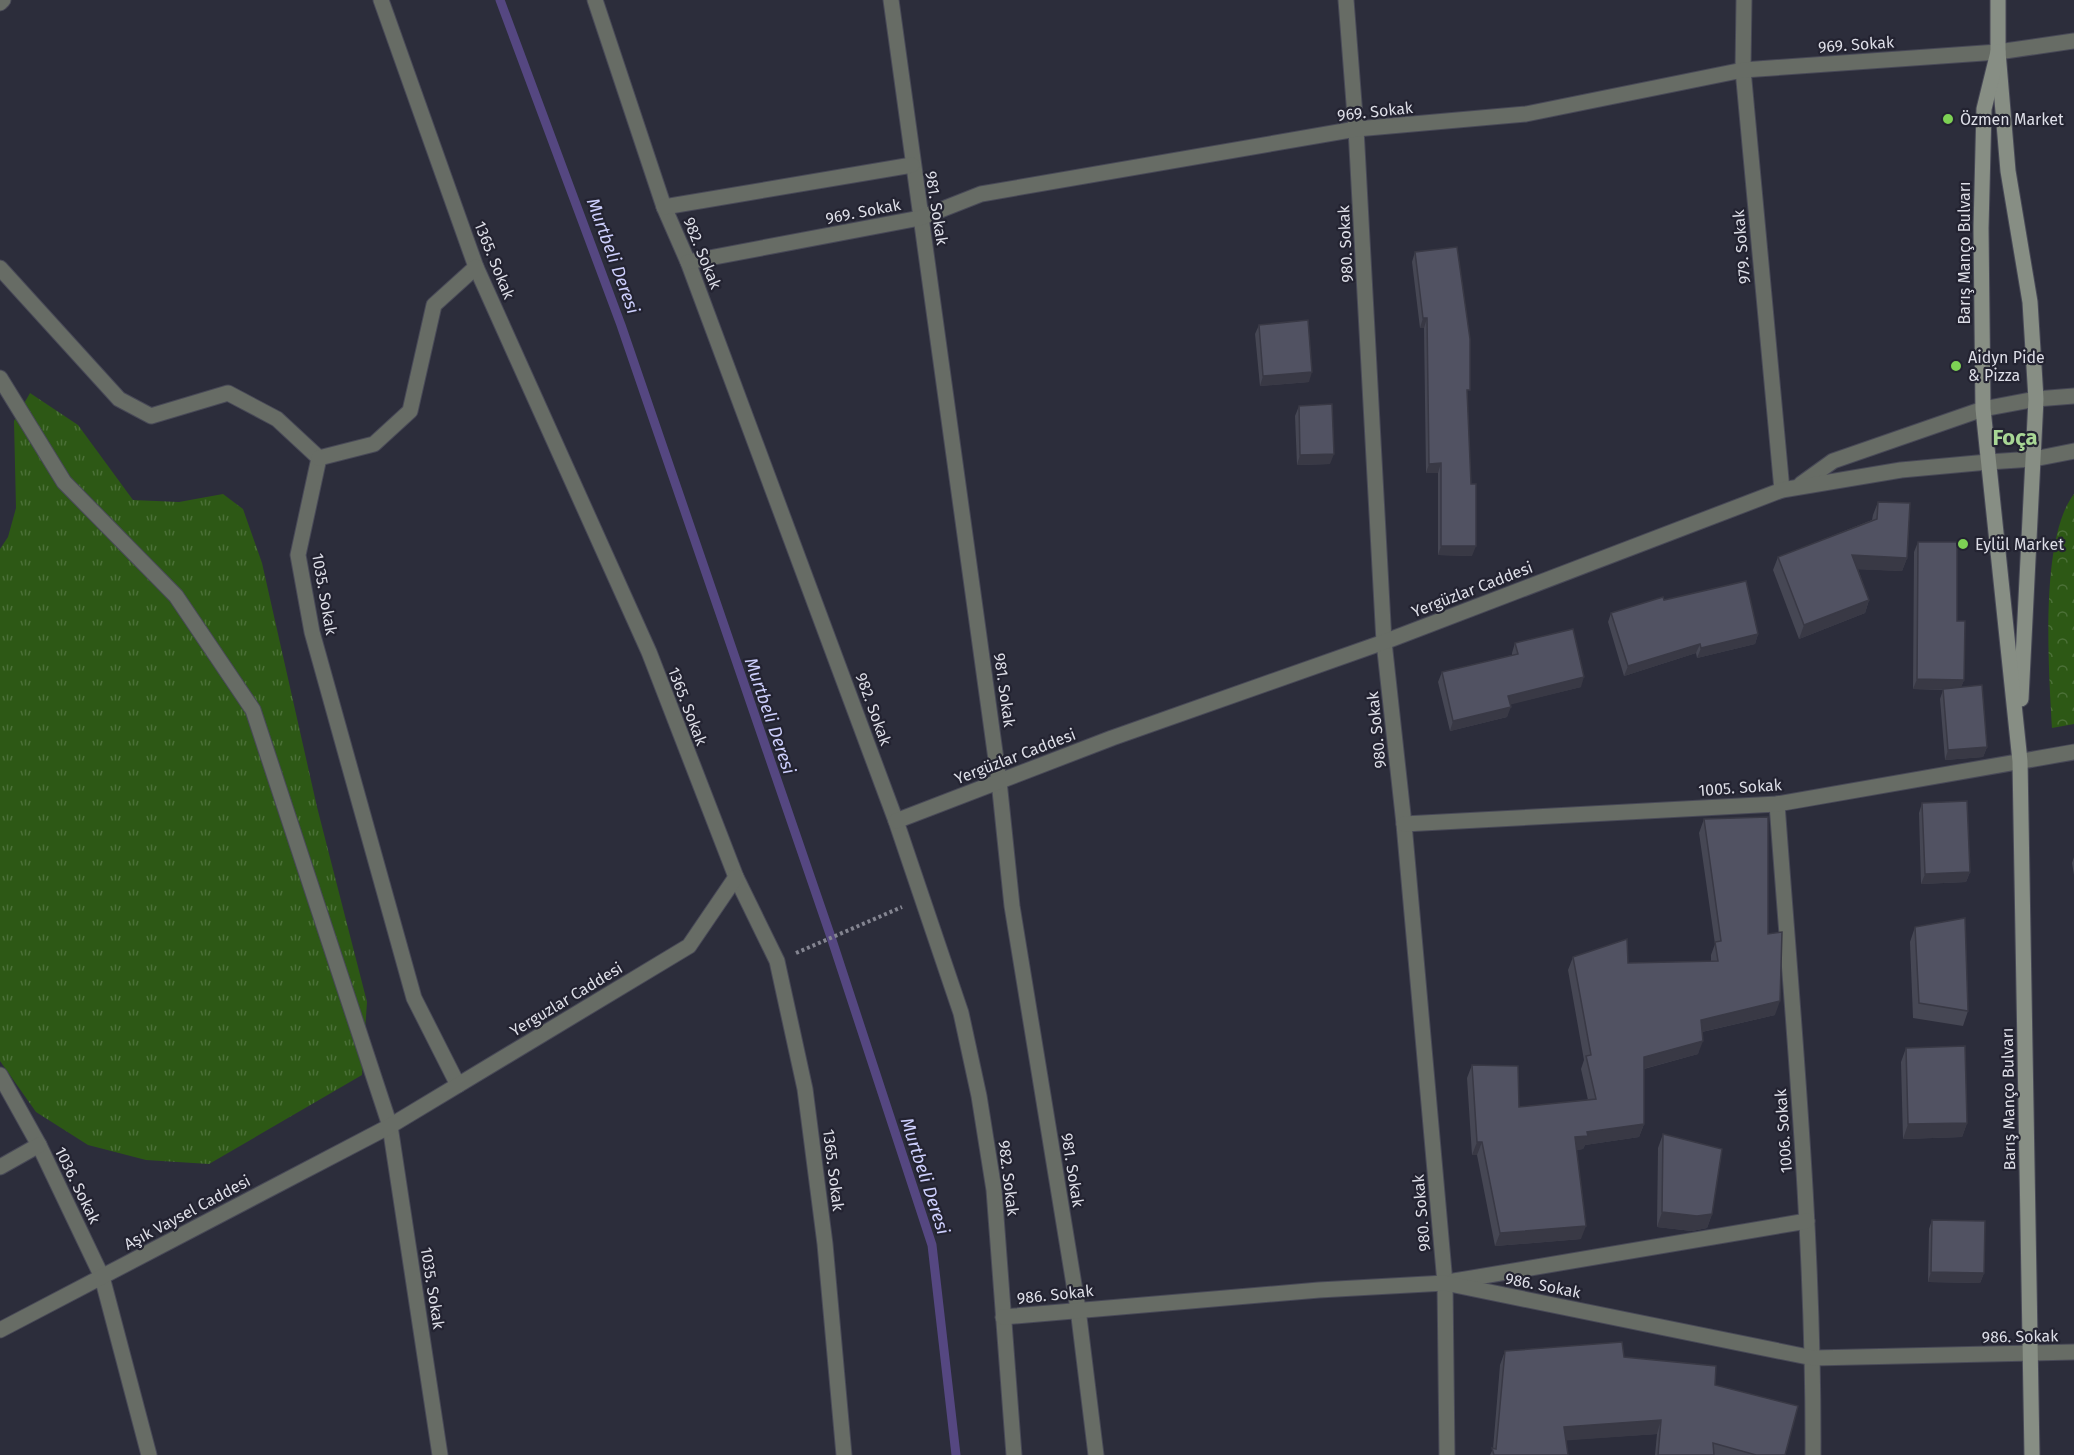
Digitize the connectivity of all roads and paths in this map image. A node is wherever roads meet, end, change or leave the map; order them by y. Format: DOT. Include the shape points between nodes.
graph roads {
  1 [pos="381,0"];
  2 [pos="595,0"];
  3 [pos="891,0"];
  4 [pos="1346,0"];
  5 [pos="1744,0"];
  6 [pos="1998,0"];
  7 [pos="2074,41"];
  8 [pos="1998,52"];
  9 [pos="1743,70"];
  10 [pos="1356,129"];
  11 [pos="912,165"];
  12 [pos="664,207"];
  13 [pos="920,218"];
  14 [pos="688,262"];
  15 [pos="476,267"];
  16 [pos="0,268"];
  17 [pos="0,378"];
  18 [pos="2074,396"];
  19 [pos="2036,399"];
  20 [pos="1983,409"];
  21 [pos="2074,451"];
  22 [pos="319,458"];
  23 [pos="2034,459"];
  24 [pos="1988,462"];
  25 [pos="1799,486"];
  26 [pos="1782,490"];
  27 [pos="1384,642"];
  28 [pos="2019,742"];
  29 [pos="2074,752"];
  30 [pos="2020,761"];
  31 [pos="999,781"];
  32 [pos="1777,804"];
  33 [pos="896,821"];
  34 [pos="1404,824"];
  35 [pos="736,877"];
  36 [pos="922,898"];
  37 [pos="777,961"];
  38 [pos="0,1075"];
  39 [pos="458,1085"];
  40 [pos="390,1126"];
  41 [pos="39,1145"];
  42 [pos="0,1167"];
  43 [pos="1807,1221"];
  44 [pos="102,1277"];
  45 [pos="1445,1283"];
  46 [pos="1078,1309"];
  47 [pos="1003,1317"];
  48 [pos="0,1330"];
  49 [pos="2074,1353"];
  50 [pos="2031,1354"];
  51 [pos="1814,1358"];
  52 [pos="149,1455"];
  53 [pos="440,1455"];
  54 [pos="844,1455"];
  55 [pos="1014,1455"];
  56 [pos="1096,1455"];
  57 [pos="1447,1455"];
  58 [pos="1814,1455"];
  59 [pos="2032,1455"];
  1 -- 15 [label="street, 1365. Sokak"];
  2 -- 12 [label="street, 982. Sokak"];
  3 -- 11 [label="street, 981. Sokak"];
  4 -- 10 [label="street, 980. Sokak"];
  5 -- 9 [label="street, 979. Sokak"];
  6 -- 8 [label="main road, Barış Manço Bulvarı"];
  7 -- 8 [label="street, 969. Sokak"];
  8 -- 9 [label="street, 969. Sokak"];
  8 -- 19 [label="main road, Barış Manço Bulvarı" via="2008,171 2030,302"];
  8 -- 20 [label="main road, Barış Manço Bulvarı" via="1984,109"];
  9 -- 10 [label="street, 969. Sokak" via="1526,114"];
  9 -- 26 [label="street, 979. Sokak"];
  10 -- 13 [label="street, 969. Sokak" via="981,194"];
  10 -- 27 [label="street, 980. Sokak"];
  11 -- 12 [label="street"];
  11 -- 13 [label="street, 981. Sokak"];
  12 -- 14 [label="street, 982. Sokak"];
  13 -- 14 [label="street, 969. Sokak"];
  13 -- 31 [label="street, 981. Sokak"];
  14 -- 33 [label="street, 982. Sokak"];
  15 -- 22 [label="street" via="434,305 410,411 375,444"];
  15 -- 35 [label="street, 1365. Sokak" via="649,652"];
  16 -- 22 [label="street" via="119,399 151,416 228,393 277,418"];
  17 -- 40 [label="street, 1035. Sokak" via="64,482 176,596 253,710"];
  18 -- 19 [label="street"];
  19 -- 20 [label="street"];
  19 -- 23 [label="main road, Barış Manço Bulvarı"];
  20 -- 24 [label="main road, Barış Manço Bulvarı"];
  20 -- 25 [label="street" via="1833,461"];
  21 -- 23 [label="street, Yergüzlar Caddesi"];
  22 -- 39 [label="street, 1035. Sokak" via="298,555 312,632 414,998"];
  23 -- 24 [label="street, Yergüzlar Caddesi"];
  23 -- 28 [label="main road, Barış Manço Bulvarı"];
  24 -- 25 [label="street, Yergüzlar Caddesi" via="1901,470"];
  24 -- 28 [label="main road, Barış Manço Bulvarı"];
  25 -- 26 [label="street, Yergüzlar Caddesi"];
  26 -- 27 [label="street, Yergüzlar Caddesi"];
  27 -- 31 [label="street, Yergüzlar Caddesi"];
  27 -- 34 [label="street, 980. Sokak"];
  28 -- 30 [label="main road, Barış Manço Bulvarı"];
  29 -- 30 [label="street, 1005. Sokak"];
  30 -- 32 [label="street, 1005. Sokak"];
  30 -- 50 [label="main road, Barış Manço Bulvarı"];
  31 -- 33 [label="street, Yergüzlar Caddesi"];
  31 -- 46 [label="street, 981. Sokak" via="1012,906"];
  32 -- 34 [label="street, 1005. Sokak"];
  32 -- 43 [label="street, 1006. Sokak"];
  33 -- 36 [label="street, 982. Sokak"];
  34 -- 45 [label="street, 980. Sokak"];
  35 -- 37 [label="street, 1365. Sokak"];
  35 -- 39 [label="street, Yerguzlar Caddesi" via="689,946"];
  36 -- 37 [label="path"];
  36 -- 47 [label="street, 982. Sokak" via="961,1013 979,1095 994,1190"];
  37 -- 54 [label="street, 1365. Sokak" via="805,1089 825,1244"];
  38 -- 41 [label="street, 1036. Sokak"];
  39 -- 40 [label="street, Yerguzlar Caddesi"];
  40 -- 44 [label="street, Aşık Vaysel Caddesi"];
  40 -- 53 [label="street, 1035. Sokak"];
  41 -- 42 [label="street"];
  41 -- 44 [label="street, 1036. Sokak"];
  43 -- 45 [label="street"];
  43 -- 51 [label="street, 1006. Sokak"];
  44 -- 48 [label="street, Aşık Vaysel Caddesi"];
  44 -- 52 [label="street, 1036. Sokak"];
  45 -- 46 [label="street, 986. Sokak"];
  45 -- 51 [label="street, 986. Sokak"];
  45 -- 57 [label="street, 980. Sokak"];
  46 -- 47 [label="street, 986. Sokak"];
  46 -- 56 [label="street, 981. Sokak"];
  47 -- 55 [label="street, 982. Sokak"];
  49 -- 50 [label="street, 986. Sokak"];
  50 -- 51 [label="street, 986. Sokak"];
  50 -- 59 [label="main road, Barış Manço Bulvarı"];
  51 -- 58 [label="street, 1006. Sokak"];
}
